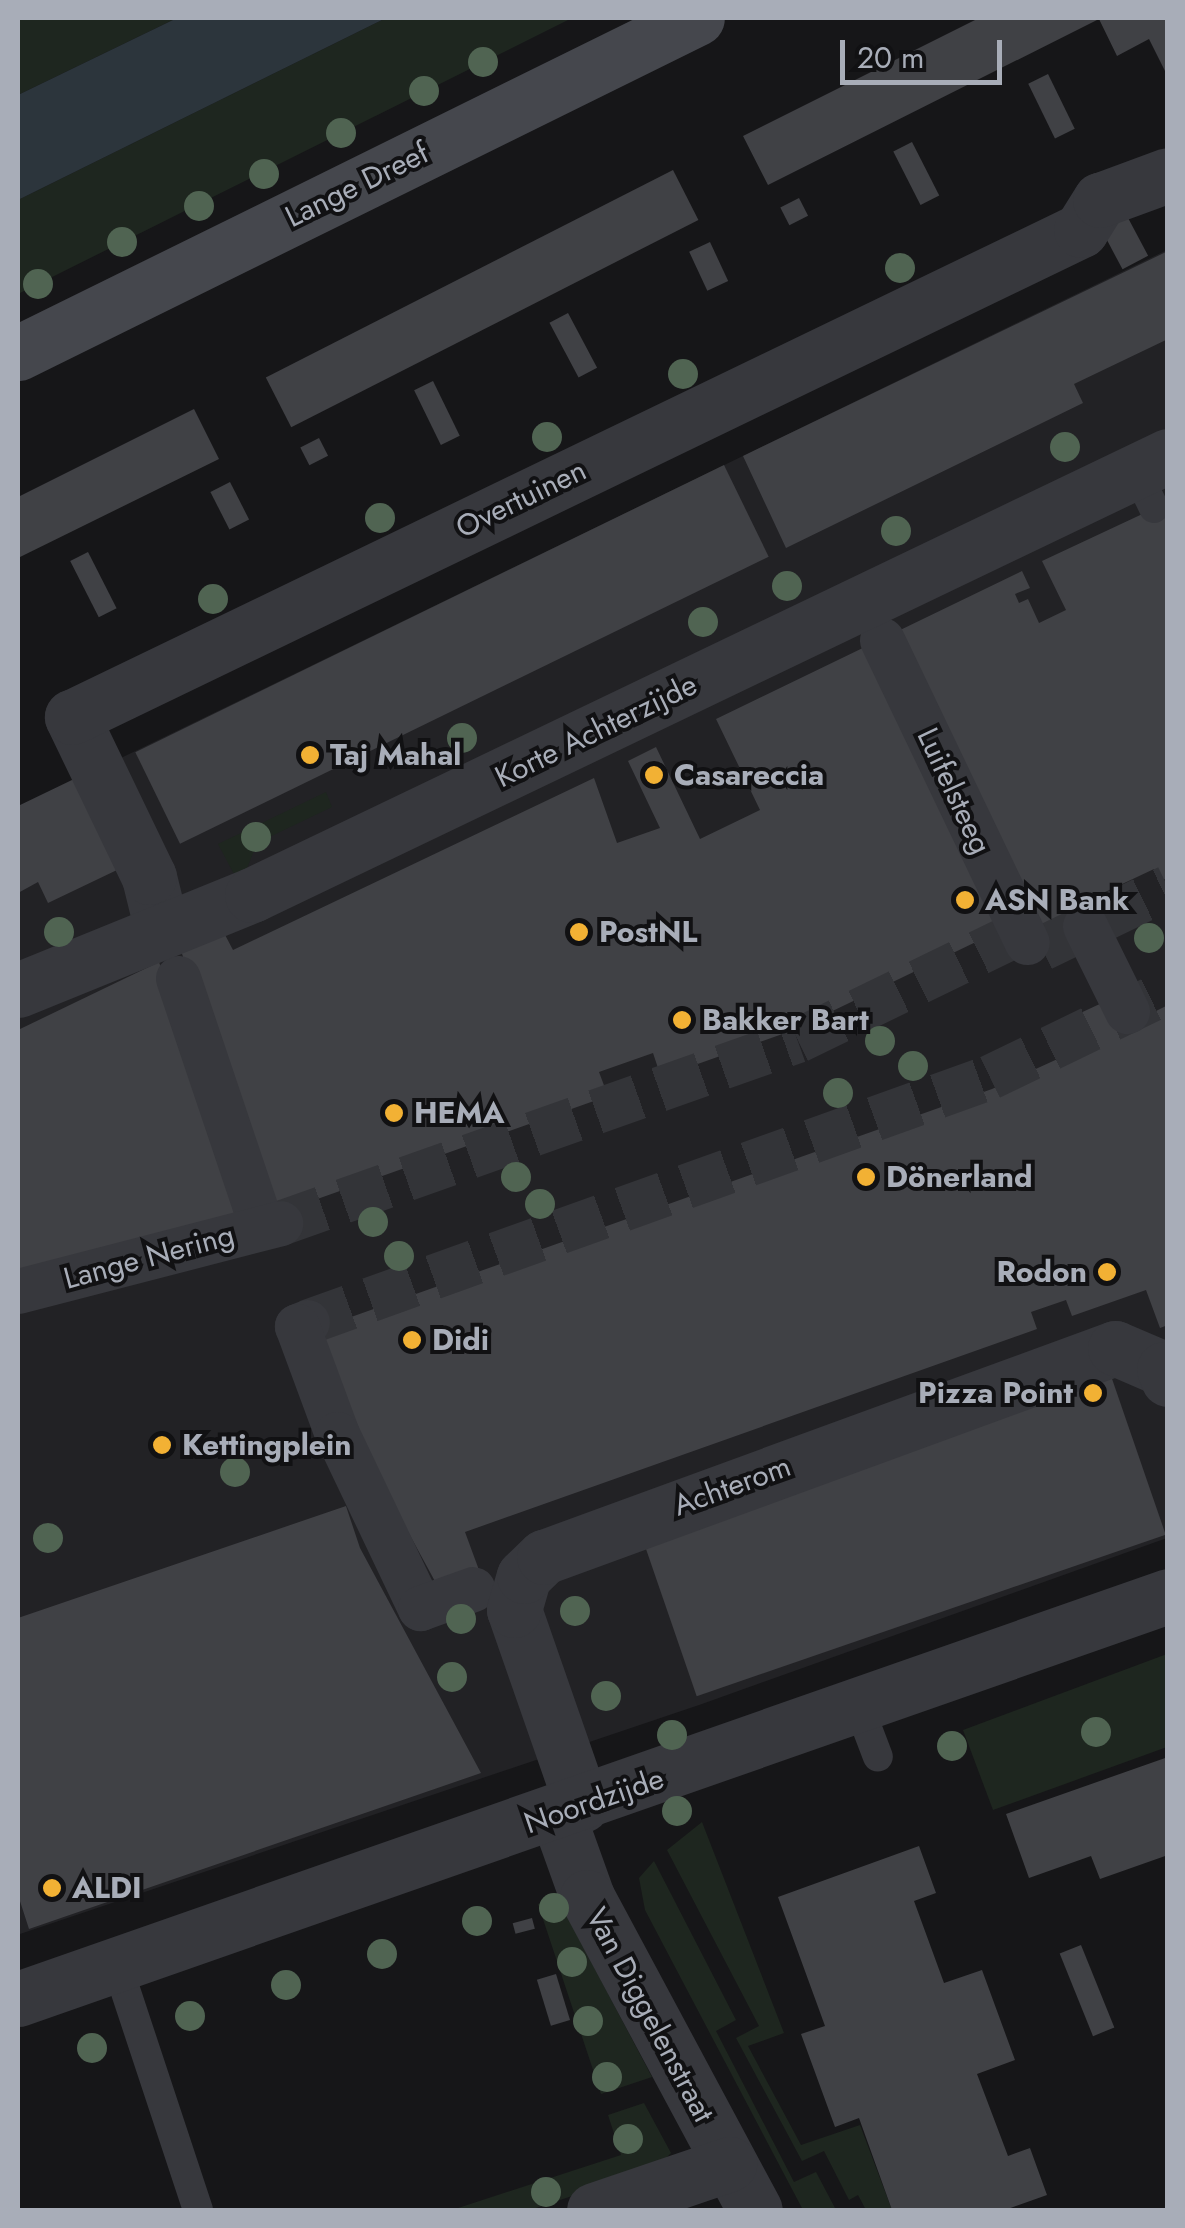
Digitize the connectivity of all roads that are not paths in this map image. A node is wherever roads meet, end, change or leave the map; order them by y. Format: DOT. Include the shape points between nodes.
graph roads {
  1 [pos="697,18"];
  2 [pos="1168,175"];
  3 [pos="18,353"];
  4 [pos="1152,479"];
  5 [pos="882,640"];
  6 [pos="1085,926"];
  7 [pos="1025,943"];
  8 [pos="170,954"];
  9 [pos="18,990"];
  10 [pos="1127,1011"];
  11 [pos="18,1291"];
  12 [pos="302,1324"];
  13 [pos="1168,1379"];
  14 [pos="472,1589"];
  15 [pos="1168,1596"];
  16 [pos="859,1707"];
  17 [pos="878,1757"];
  18 [pos="570,1809"];
  19 [pos="116,1962"];
  20 [pos="18,1999"];
  21 [pos="742,2187"];
  22 [pos="198,2210"];
  23 [pos="594,2210"];
  1 -- 3 [label="main road, Lange Dreef"];
  2 -- 8 [label="street, Overtuinen" via="1100,200 1081,230 72,717 145,868"];
  4 -- 8 [label="street, Korte Achterzijde" via="252,895"];
  5 -- 7 [label="street, Luifelsteeg"];
  6 -- 10 [label="street"];
  8 -- 9 [label="street, Korte Achterzijde"];
  8 -- 11 [label="street, Lange Nering" via="271,1225"];
  12 -- 14 [label="street" via="414,1618"];
  13 -- 18 [label="street, Achterom" via="1164,1369 1115,1348 544,1557 524,1576 514,1610"];
  15 -- 16 [label="street, Noordzijde"];
  16 -- 17 [label="lane"];
  16 -- 18 [label="street, Noordzijde"];
  18 -- 19 [label="street, Noordzijde"];
  18 -- 21 [label="street, Van Diggelenstraat" via="587,1898"];
  19 -- 20 [label="street, Noordzijde"];
  19 -- 22 [label="lane"];
  21 -- 23 [label="street"];
}
